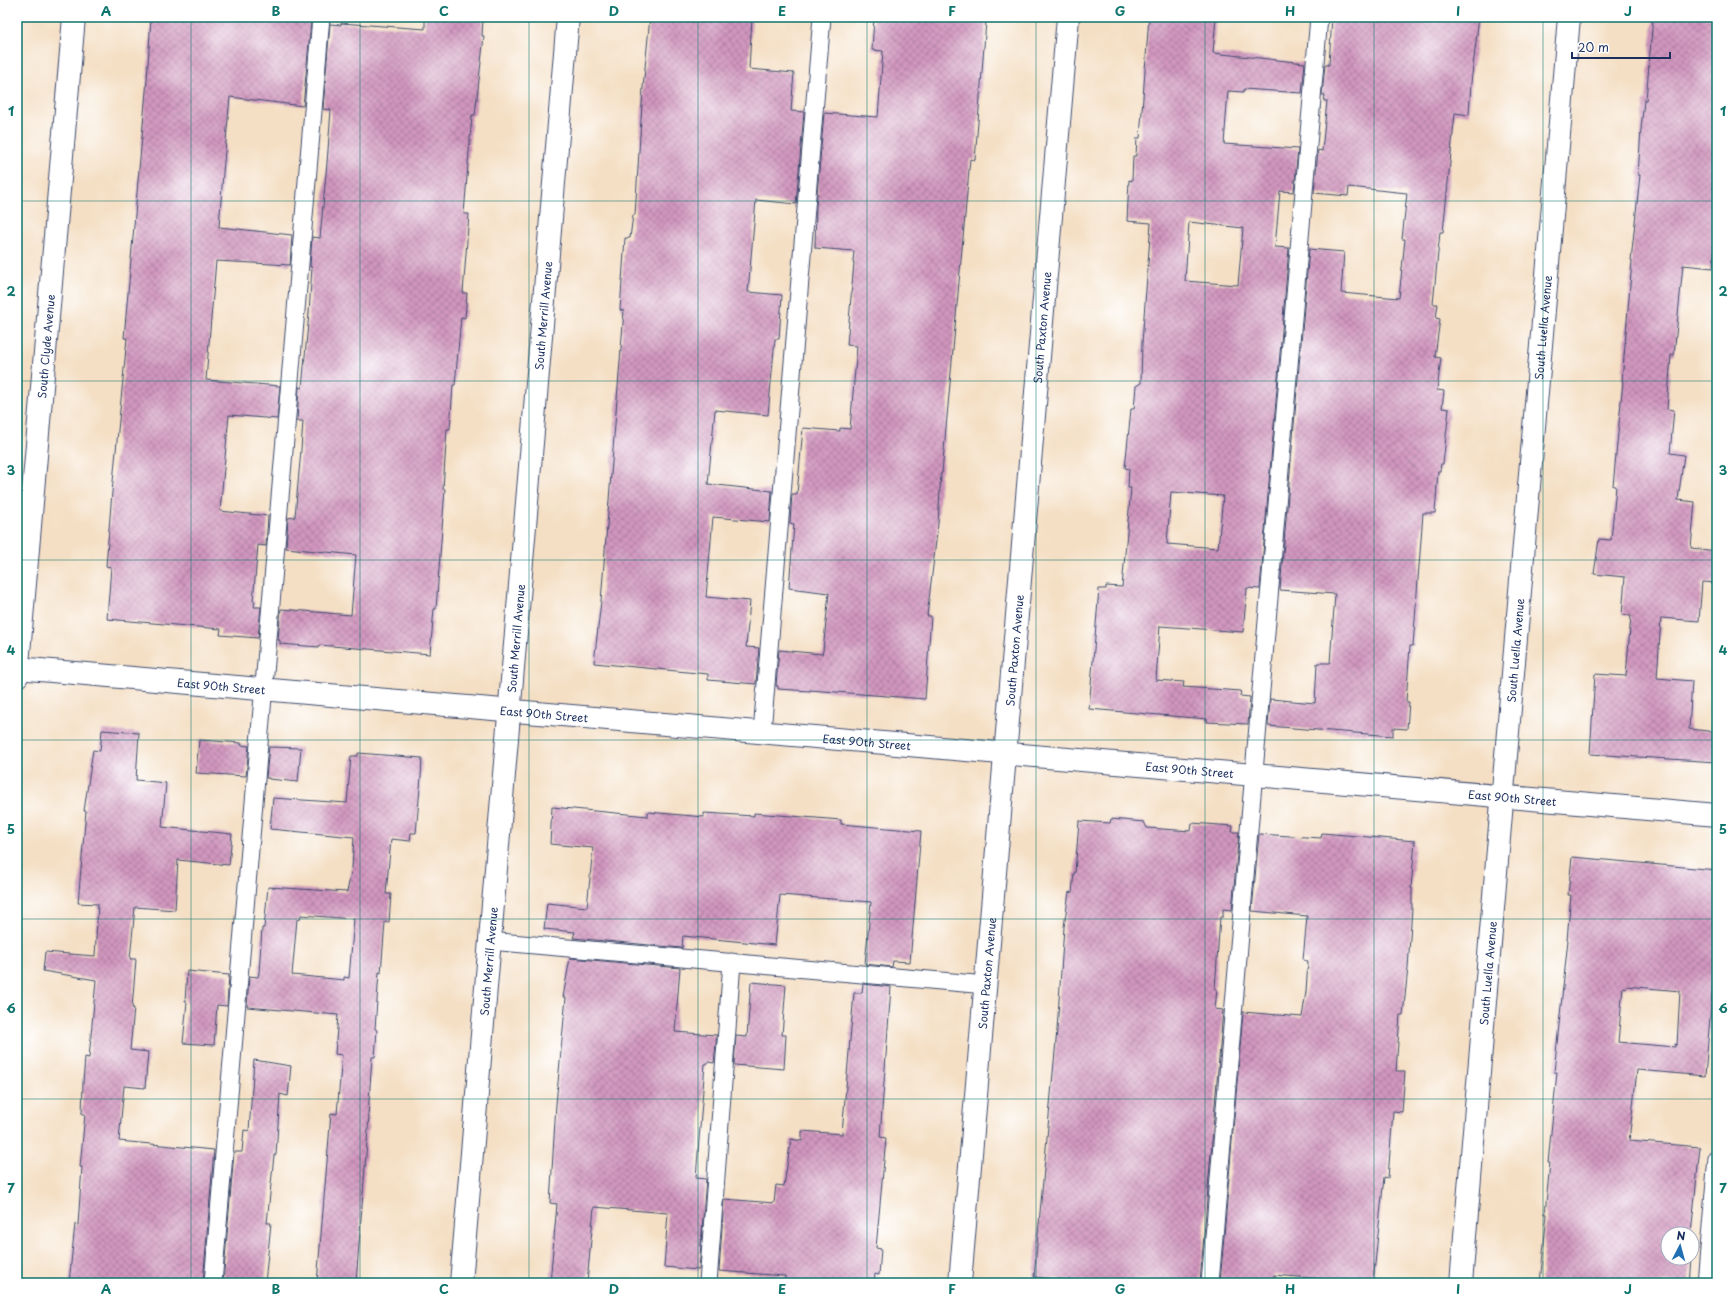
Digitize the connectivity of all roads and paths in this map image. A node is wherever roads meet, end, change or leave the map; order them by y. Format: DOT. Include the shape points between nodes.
graph roads {
  1 [pos="74,17"];
  2 [pos="321,17"];
  3 [pos="568,17"];
  4 [pos="822,17"];
  5 [pos="1068,17"];
  6 [pos="1319,17"];
  7 [pos="1569,17"];
  8 [pos="17,671"];
  9 [pos="264,689"];
  10 [pos="509,710"];
  11 [pos="762,732"];
  12 [pos="1005,753"];
  13 [pos="1254,774"];
  14 [pos="1502,796"];
  15 [pos="1717,815"];
  16 [pos="489,941"];
  17 [pos="732,962"];
  18 [pos="986,985"];
  19 [pos="1717,1158"];
  20 [pos="213,1283"];
  21 [pos="461,1283"];
  22 [pos="708,1283"];
  23 [pos="960,1283"];
  24 [pos="1210,1283"];
  25 [pos="1461,1283"];
  26 [pos="1706,1283"];
  1 -- 8 [label="street, South Clyde Avenue"];
  2 -- 9 [label="lane"];
  3 -- 10 [label="street, South Merrill Avenue"];
  4 -- 11 [label="lane"];
  5 -- 12 [label="street, South Paxton Avenue"];
  6 -- 13 [label="lane"];
  7 -- 14 [label="street, South Luella Avenue"];
  8 -- 9 [label="street, East 90th Street"];
  9 -- 10 [label="street, East 90th Street"];
  9 -- 20 [label="lane"];
  10 -- 11 [label="street, East 90th Street"];
  10 -- 16 [label="street, South Merrill Avenue"];
  11 -- 12 [label="street, East 90th Street"];
  12 -- 13 [label="street, East 90th Street"];
  12 -- 18 [label="street, South Paxton Avenue"];
  13 -- 14 [label="street, East 90th Street"];
  13 -- 24 [label="lane"];
  14 -- 15 [label="street, East 90th Street"];
  14 -- 25 [label="street, South Luella Avenue"];
  16 -- 17 [label="lane"];
  16 -- 21 [label="street, South Merrill Avenue"];
  17 -- 18 [label="lane"];
  17 -- 22 [label="lane"];
  18 -- 23 [label="street, South Paxton Avenue"];
  19 -- 26 [label="lane"];
}
